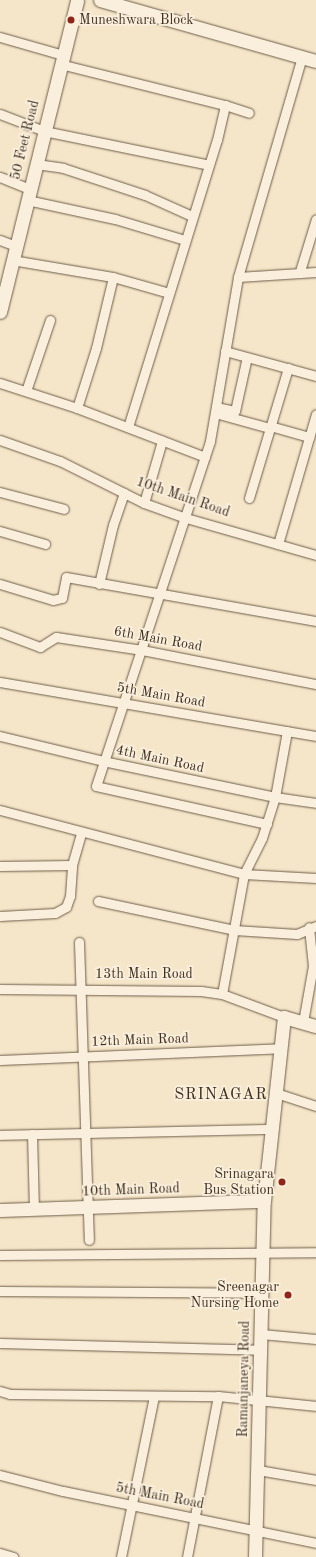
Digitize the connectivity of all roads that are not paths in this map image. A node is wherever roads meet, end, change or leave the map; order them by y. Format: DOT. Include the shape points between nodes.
graph roads {
  1 [pos="78,0"];
  2 [pos="100,0"];
  3 [pos="0,37"];
  4 [pos="302,57"];
  5 [pos="61,59"];
  6 [pos="316,62"];
  7 [pos="225,105"];
  8 [pos="249,113"];
  9 [pos="0,114"];
  10 [pos="44,131"];
  11 [pos="36,164"];
  12 [pos="209,164"];
  13 [pos="0,177"];
  14 [pos="28,194"];
  15 [pos="192,216"];
  16 [pos="316,219"];
  17 [pos="0,240"];
  18 [pos="185,240"];
  19 [pos="16,246"];
  20 [pos="12,260"];
  21 [pos="300,271"];
  22 [pos="316,272"];
  23 [pos="113,277"];
  24 [pos="238,277"];
  25 [pos="4,280"];
  26 [pos="169,293"];
  27 [pos="0,312"];
  28 [pos="50,320"];
  29 [pos="226,351"];
  30 [pos="247,357"];
  31 [pos="288,368"];
  32 [pos="316,376"];
  33 [pos="0,383"];
  34 [pos="26,391"];
  35 [pos="77,408"];
  36 [pos="215,410"];
  37 [pos="316,414"];
  38 [pos="128,427"];
  39 [pos="270,427"];
  40 [pos="309,437"];
  41 [pos="0,440"];
  42 [pos="162,441"];
  43 [pos="205,457"];
  44 [pos="0,492"];
  45 [pos="124,493"];
  46 [pos="249,498"];
  47 [pos="144,503"];
  48 [pos="64,510"];
  49 [pos="186,518"];
  50 [pos="0,531"];
  51 [pos="44,544"];
  52 [pos="278,544"];
  53 [pos="316,555"];
  54 [pos="0,584"];
  55 [pos="100,584"];
  56 [pos="161,593"];
  57 [pos="316,621"];
  58 [pos="0,632"];
  59 [pos="142,650"];
  60 [pos="0,682"];
  61 [pos="316,684"];
  62 [pos="122,702"];
  63 [pos="287,732"];
  64 [pos="0,736"];
  65 [pos="316,736"];
  66 [pos="103,761"];
  67 [pos="275,797"];
  68 [pos="316,803"];
  69 [pos="0,810"];
  70 [pos="267,824"];
  71 [pos="81,833"];
  72 [pos="72,865"];
  73 [pos="0,866"];
  74 [pos="244,874"];
  75 [pos="316,878"];
  76 [pos="98,901"];
  77 [pos="0,916"];
  78 [pos="312,927"];
  79 [pos="234,930"];
  80 [pos="79,942"];
  81 [pos="0,989"];
  82 [pos="82,990"];
  83 [pos="222,994"];
  84 [pos="284,1016"];
  85 [pos="303,1022"];
  86 [pos="316,1026"];
  87 [pos="281,1048"];
  88 [pos="81,1056"];
  89 [pos="0,1060"];
  90 [pos="276,1093"];
  91 [pos="316,1106"];
  92 [pos="272,1129"];
  93 [pos="85,1133"];
  94 [pos="32,1134"];
  95 [pos="0,1135"];
  96 [pos="264,1201"];
  97 [pos="89,1207"];
  98 [pos="34,1209"];
  99 [pos="0,1210"];
  100 [pos="89,1240"];
  101 [pos="316,1252"];
  102 [pos="263,1254"];
  103 [pos="0,1255"];
  104 [pos="0,1291"];
  105 [pos="262,1293"];
  106 [pos="261,1334"];
  107 [pos="316,1339"];
  108 [pos="0,1343"];
  109 [pos="260,1350"];
  110 [pos="0,1391"];
  111 [pos="154,1396"];
  112 [pos="218,1396"];
  113 [pos="259,1400"];
  114 [pos="316,1406"];
  115 [pos="258,1470"];
  116 [pos="0,1475"];
  117 [pos="316,1480"];
  118 [pos="131,1505"];
  119 [pos="195,1517"];
  120 [pos="256,1530"];
  121 [pos="316,1543"];
  122 [pos="0,1553"];
  123 [pos="14,1557"];
  124 [pos="121,1557"];
  125 [pos="187,1557"];
  126 [pos="255,1557"];
  1 -- 5 [label="street, 50 Feet Road"];
  2 -- 4 [label="street"];
  3 -- 5 [label="street"];
  4 -- 6 [label="street"];
  4 -- 24 [label="street"];
  5 -- 7 [label="street"];
  5 -- 10 [label="street, 50 Feet Road"];
  7 -- 8 [label="street"];
  7 -- 12 [label="street"];
  9 -- 10 [label="street"];
  10 -- 11 [label="street, 50 Feet Road"];
  10 -- 12 [label="street"];
  11 -- 14 [label="street, 50 Feet Road"];
  11 -- 15 [label="street" via="63,168 145,195"];
  12 -- 15 [label="street"];
  13 -- 14 [label="street"];
  14 -- 18 [label="street"];
  14 -- 19 [label="street, 50 Feet Road"];
  15 -- 18 [label="street"];
  16 -- 21 [label="street"];
  17 -- 19 [label="street"];
  18 -- 26 [label="street"];
  19 -- 20 [label="street, 50 Feet Road"];
  20 -- 23 [label="street"];
  20 -- 25 [label="street, 50 Feet Road"];
  21 -- 22 [label="street"];
  21 -- 24 [label="street"];
  23 -- 26 [label="street"];
  23 -- 35 [label="street" via="96,348"];
  24 -- 29 [label="street"];
  25 -- 27 [label="street, 50 Feet Road"];
  26 -- 38 [label="street"];
  28 -- 34 [label="street"];
  29 -- 30 [label="street"];
  29 -- 36 [label="street"];
  30 -- 31 [label="street"];
  30 -- 36 [label="street" via="235,411"];
  31 -- 32 [label="street"];
  31 -- 39 [label="street"];
  33 -- 34 [label="street"];
  34 -- 35 [label="street"];
  35 -- 38 [label="street"];
  36 -- 39 [label="street"];
  36 -- 43 [label="street"];
  37 -- 40 [label="street"];
  38 -- 42 [label="street"];
  39 -- 40 [label="street"];
  39 -- 46 [label="street"];
  40 -- 52 [label="street"];
  41 -- 45 [label="street, 10th Main Road" via="60,461"];
  42 -- 43 [label="street"];
  42 -- 47 [label="street"];
  43 -- 49 [label="street"];
  44 -- 48 [label="street"];
  45 -- 47 [label="street, 10th Main Road"];
  45 -- 55 [label="street" via="113,525"];
  47 -- 49 [label="street, 10th Main Road"];
  49 -- 52 [label="street, 10th Main Road"];
  49 -- 56 [label="street"];
  50 -- 51 [label="street"];
  52 -- 53 [label="street, 10th Main Road"];
  54 -- 55 [label="street" via="53,600 62,598 66,577"];
  55 -- 56 [label="street"];
  56 -- 57 [label="street"];
  56 -- 59 [label="street"];
  58 -- 59 [label="street, 6th Main Road" via="40,647 56,636"];
  59 -- 61 [label="street, 6th Main Road"];
  59 -- 62 [label="street"];
  60 -- 62 [label="street, 5th Main Road"];
  62 -- 63 [label="street, 5th Main Road"];
  62 -- 66 [label="street"];
  63 -- 65 [label="street, 5th Main Road"];
  63 -- 67 [label="street"];
  64 -- 66 [label="street, 4th Main Road"];
  66 -- 67 [label="street, 4th Main Road"];
  66 -- 70 [label="street" via="96,786"];
  67 -- 68 [label="street, 4th Main Road"];
  67 -- 70 [label="street"];
  69 -- 71 [label="street"];
  70 -- 74 [label="street"];
  71 -- 72 [label="street"];
  71 -- 74 [label="street"];
  72 -- 73 [label="street"];
  72 -- 77 [label="street" via="66,907 55,913"];
  74 -- 75 [label="street"];
  74 -- 79 [label="street"];
  76 -- 79 [label="street"];
  78 -- 79 [label="street" via="297,934"];
  78 -- 85 [label="street" via="313,966"];
  79 -- 83 [label="street"];
  80 -- 82 [label="street"];
  81 -- 82 [label="street, 13th Main Road"];
  82 -- 83 [label="street, 13th Main Road" via="180,990"];
  82 -- 88 [label="street"];
  83 -- 84 [label="street, 13th Main Road"];
  84 -- 85 [label="street, 13th Main Road"];
  84 -- 87 [label="street"];
  85 -- 86 [label="street, 13th Main Road"];
  87 -- 88 [label="street, 12th Main Road"];
  87 -- 90 [label="street"];
  88 -- 89 [label="street, 12th Main Road"];
  88 -- 93 [label="street"];
  90 -- 91 [label="street"];
  90 -- 92 [label="street"];
  92 -- 93 [label="street"];
  92 -- 96 [label="street, Ramanjaneya Road"];
  93 -- 94 [label="street"];
  93 -- 97 [label="street"];
  94 -- 95 [label="street"];
  94 -- 98 [label="street"];
  96 -- 97 [label="street, 10th Main Road"];
  96 -- 102 [label="street, Ramanjaneya Road"];
  97 -- 98 [label="street, 10th Main Road"];
  97 -- 100 [label="street"];
  98 -- 99 [label="street, 10th Main Road"];
  101 -- 102 [label="street"];
  102 -- 103 [label="street"];
  102 -- 105 [label="street, Ramanjaneya Road"];
  104 -- 105 [label="street"];
  105 -- 106 [label="street, Ramanjaneya Road"];
  106 -- 107 [label="street"];
  106 -- 109 [label="street, Ramanjaneya Road"];
  108 -- 109 [label="street"];
  109 -- 113 [label="street, Ramanjaneya Road"];
  110 -- 111 [label="street" via="10,1394"];
  111 -- 112 [label="street"];
  111 -- 118 [label="street"];
  112 -- 113 [label="street"];
  112 -- 119 [label="street"];
  113 -- 114 [label="street"];
  113 -- 115 [label="street, Ramanjaneya Road"];
  115 -- 117 [label="street"];
  115 -- 120 [label="street, Ramanjaneya Road"];
  116 -- 118 [label="street, 5th Main Road"];
  118 -- 119 [label="street, 5th Main Road"];
  118 -- 124 [label="street"];
  119 -- 120 [label="street, 5th Main Road"];
  119 -- 125 [label="street"];
  120 -- 121 [label="street, 5th Main Road"];
  120 -- 126 [label="street, Ramanjaneya Road"];
  122 -- 123 [label="street"];
}
